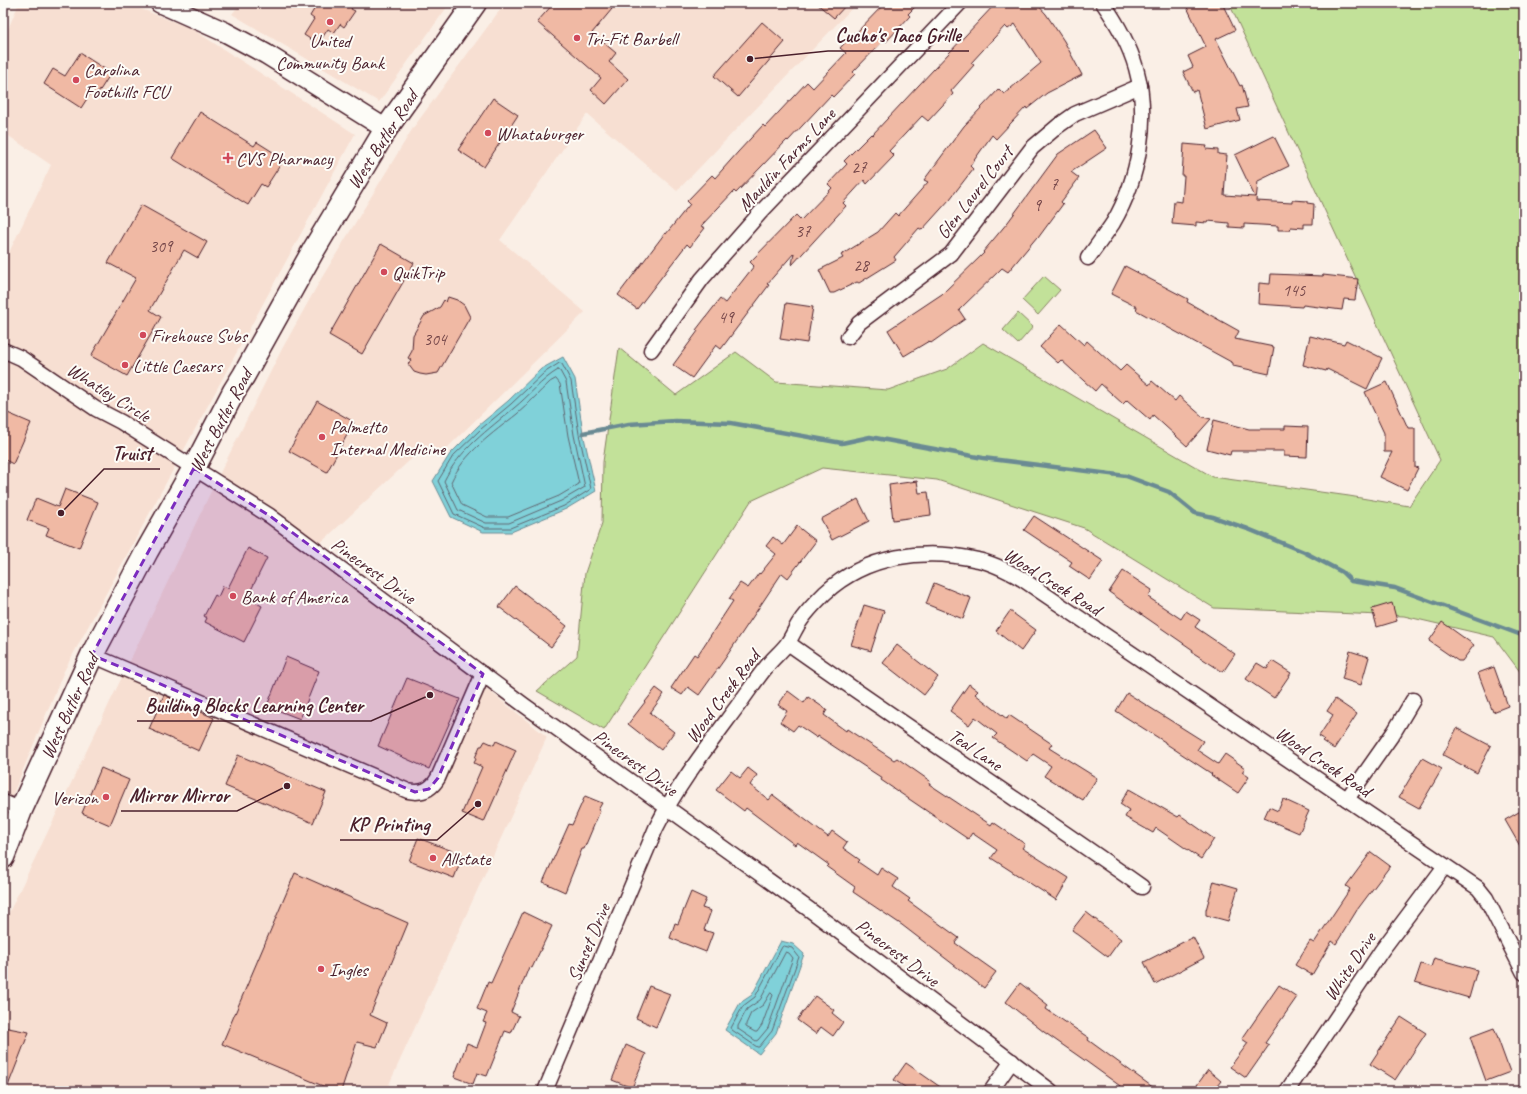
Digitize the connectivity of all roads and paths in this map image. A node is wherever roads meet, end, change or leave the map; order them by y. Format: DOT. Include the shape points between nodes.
graph roads {
  1 [pos="160,3"];
  2 [pos="475,3"];
  3 [pos="960,3"];
  4 [pos="1103,3"];
  5 [pos="1140,86"];
  6 [pos="386,129"];
  7 [pos="1088,258"];
  8 [pos="848,337"];
  9 [pos="3,350"];
  10 [pos="651,350"];
  11 [pos="194,468"];
  12 [pos="788,643"];
  13 [pos="92,655"];
  14 [pos="483,674"];
  15 [pos="1413,700"];
  16 [pos="1347,799"];
  17 [pos="12,806"];
  18 [pos="666,808"];
  19 [pos="3,857"];
  20 [pos="1445,866"];
  21 [pos="1142,887"];
  22 [pos="1524,973"];
  23 [pos="1012,1061"];
  24 [pos="545,1091"];
  25 [pos="991,1091"];
  26 [pos="1051,1091"];
  27 [pos="1287,1091"];
  1 -- 6 [label="main road" via="225,32 266,54"];
  2 -- 6 [label="main road, West Butler Road"];
  3 -- 10 [label="street, Mauldin Farms Lane" via="760,213 702,280"];
  4 -- 5 [label="street" via="1126,40"];
  5 -- 7 [label="street" via="1142,121 1133,176 1113,223"];
  5 -- 8 [label="street, Glen Laurel Court" via="1075,114 1032,148 951,254 858,323"];
  6 -- 11 [label="main road, West Butler Road" via="313,251"];
  9 -- 11 [label="street, Whatley Circle" via="21,358 96,409"];
  11 -- 13 [label="main road, West Butler Road"];
  11 -- 14 [label="street, Pinecrest Drive" via="270,516"];
  12 -- 16 [label="street, Wood Creek Road" via="805,614 824,594 844,578 866,566 893,558 922,554 952,555 979,560 1022,579"];
  12 -- 18 [label="street, Wood Creek Road" via="767,666"];
  12 -- 21 [label="street, Teal Lane"];
  13 -- 14 [label="street" via="415,792 429,789 438,778"];
  13 -- 17 [label="main road, West Butler Road"];
  14 -- 18 [label="street, Pinecrest Drive"];
  15 -- 16 [label="street"];
  16 -- 20 [label="street, Wood Creek Road"];
  17 -- 19 [label="main road, West Butler Road"];
  18 -- 23 [label="street, Pinecrest Drive" via="810,910"];
  18 -- 24 [label="street, Sunset Drive"];
  20 -- 22 [label="street, Wood Creek Road" via="1478,888 1486,898"];
  20 -- 27 [label="street, White Drive" via="1382,950"];
  23 -- 25 [label="street"];
  23 -- 26 [label="street, Pinecrest Drive"];
}
